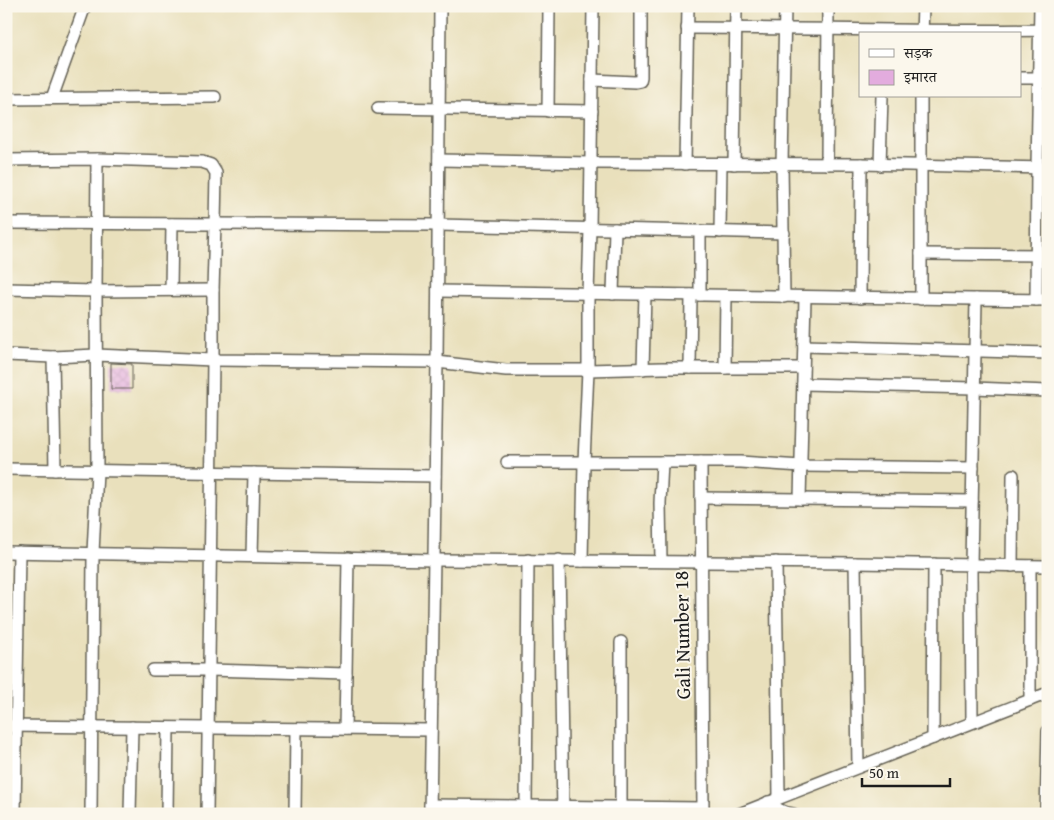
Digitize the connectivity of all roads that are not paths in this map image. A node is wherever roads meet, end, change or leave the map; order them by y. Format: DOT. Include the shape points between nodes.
graph roads {
  1 [pos="85,6"];
  2 [pos="440,6"];
  3 [pos="549,6"];
  4 [pos="593,6"];
  5 [pos="641,6"];
  6 [pos="688,6"];
  7 [pos="736,6"];
  8 [pos="785,6"];
  9 [pos="828,6"];
  10 [pos="923,6"];
  11 [pos="1040,6"];
  12 [pos="687,28"];
  13 [pos="736,28"];
  14 [pos="784,28"];
  15 [pos="828,29"];
  16 [pos="1044,30"];
  17 [pos="884,32"];
  18 [pos="922,32"];
  19 [pos="1022,78"];
  20 [pos="1043,78"];
  21 [pos="592,80"];
  22 [pos="216,97"];
  23 [pos="52,98"];
  24 [pos="882,98"];
  25 [pos="922,98"];
  26 [pos="6,99"];
  27 [pos="378,108"];
  28 [pos="439,109"];
  29 [pos="548,111"];
  30 [pos="592,112"];
  31 [pos="97,159"];
  32 [pos="6,160"];
  33 [pos="439,160"];
  34 [pos="591,163"];
  35 [pos="685,164"];
  36 [pos="721,164"];
  37 [pos="734,164"];
  38 [pos="782,164"];
  39 [pos="827,164"];
  40 [pos="861,164"];
  41 [pos="880,164"];
  42 [pos="920,165"];
  43 [pos="1042,168"];
  44 [pos="6,223"];
  45 [pos="96,224"];
  46 [pos="172,224"];
  47 [pos="216,224"];
  48 [pos="438,225"];
  49 [pos="590,229"];
  50 [pos="615,229"];
  51 [pos="700,231"];
  52 [pos="720,232"];
  53 [pos="784,233"];
  54 [pos="920,254"];
  55 [pos="1042,255"];
  56 [pos="6,289"];
  57 [pos="171,290"];
  58 [pos="213,290"];
  59 [pos="96,291"];
  60 [pos="438,291"];
  61 [pos="588,294"];
  62 [pos="613,294"];
  63 [pos="645,294"];
  64 [pos="695,295"];
  65 [pos="726,296"];
  66 [pos="784,297"];
  67 [pos="805,297"];
  68 [pos="860,298"];
  69 [pos="920,299"];
  70 [pos="976,299"];
  71 [pos="1042,300"];
  72 [pos="804,346"];
  73 [pos="974,351"];
  74 [pos="1048,353"];
  75 [pos="6,355"];
  76 [pos="96,356"];
  77 [pos="53,357"];
  78 [pos="213,360"];
  79 [pos="437,362"];
  80 [pos="690,368"];
  81 [pos="725,368"];
  82 [pos="803,368"];
  83 [pos="643,369"];
  84 [pos="588,370"];
  85 [pos="803,384"];
  86 [pos="974,388"];
  87 [pos="1048,391"];
  88 [pos="507,462"];
  89 [pos="584,462"];
  90 [pos="662,462"];
  91 [pos="700,462"];
  92 [pos="801,466"];
  93 [pos="973,468"];
  94 [pos="6,469"];
  95 [pos="55,470"];
  96 [pos="97,470"];
  97 [pos="211,472"];
  98 [pos="254,473"];
  99 [pos="1013,475"];
  100 [pos="435,476"];
  101 [pos="701,498"];
  102 [pos="800,500"];
  103 [pos="972,501"];
  104 [pos="6,552"];
  105 [pos="18,552"];
  106 [pos="93,553"];
  107 [pos="210,556"];
  108 [pos="252,556"];
  109 [pos="348,558"];
  110 [pos="434,560"];
  111 [pos="528,560"];
  112 [pos="559,560"];
  113 [pos="582,561"];
  114 [pos="661,561"];
  115 [pos="700,562"];
  116 [pos="776,562"];
  117 [pos="855,563"];
  118 [pos="934,564"];
  119 [pos="971,565"];
  120 [pos="1012,566"];
  121 [pos="1030,566"];
  122 [pos="1048,566"];
  123 [pos="621,642"];
  124 [pos="153,670"];
  125 [pos="209,670"];
  126 [pos="346,674"];
  127 [pos="1048,693"];
  128 [pos="1030,700"];
  129 [pos="972,722"];
  130 [pos="11,726"];
  131 [pos="92,727"];
  132 [pos="132,727"];
  133 [pos="168,728"];
  134 [pos="208,728"];
  135 [pos="296,729"];
  136 [pos="345,729"];
  137 [pos="431,730"];
  138 [pos="1048,730"];
  139 [pos="933,738"];
  140 [pos="858,767"];
  141 [pos="774,800"];
  142 [pos="526,806"];
  143 [pos="430,810"];
  144 [pos="563,810"];
  145 [pos="621,810"];
  146 [pos="703,811"];
  147 [pos="753,811"];
  148 [pos="14,814"];
  149 [pos="91,814"];
  150 [pos="130,814"];
  151 [pos="167,814"];
  152 [pos="207,814"];
  153 [pos="295,814"];
  154 [pos="738,814"];
  155 [pos="793,814"];
  156 [pos="1046,814"];
  1 -- 23 [label="street"];
  2 -- 28 [label="street"];
  3 -- 29 [label="street"];
  4 -- 21 [label="street"];
  5 -- 21 [label="street" via="640,81"];
  6 -- 12 [label="street"];
  7 -- 13 [label="street"];
  8 -- 14 [label="street"];
  9 -- 15 [label="street"];
  10 -- 18 [label="street"];
  11 -- 16 [label="street"];
  12 -- 13 [label="street"];
  12 -- 35 [label="street"];
  13 -- 14 [label="street"];
  13 -- 37 [label="street"];
  14 -- 15 [label="street"];
  14 -- 38 [label="street"];
  15 -- 17 [label="street"];
  15 -- 39 [label="street"];
  16 -- 18 [label="street"];
  16 -- 20 [label="street"];
  17 -- 18 [label="street"];
  19 -- 20 [label="street"];
  20 -- 43 [label="street"];
  21 -- 30 [label="street"];
  22 -- 23 [label="street"];
  23 -- 26 [label="street"];
  24 -- 41 [label="street"];
  25 -- 42 [label="street"];
  27 -- 28 [label="street"];
  28 -- 29 [label="street"];
  28 -- 33 [label="street"];
  29 -- 30 [label="street"];
  30 -- 34 [label="street"];
  31 -- 32 [label="street"];
  31 -- 45 [label="street"];
  31 -- 47 [label="street" via="202,162 211,165 216,173"];
  33 -- 34 [label="street"];
  33 -- 48 [label="street"];
  34 -- 35 [label="street"];
  34 -- 49 [label="street"];
  35 -- 36 [label="street"];
  36 -- 37 [label="street"];
  36 -- 52 [label="street"];
  37 -- 38 [label="street"];
  38 -- 39 [label="street"];
  38 -- 53 [label="street"];
  39 -- 40 [label="street"];
  40 -- 41 [label="street"];
  40 -- 68 [label="street"];
  41 -- 42 [label="street"];
  42 -- 43 [label="street"];
  42 -- 54 [label="street"];
  43 -- 55 [label="street"];
  44 -- 45 [label="street"];
  45 -- 46 [label="street"];
  45 -- 59 [label="street"];
  46 -- 47 [label="street"];
  46 -- 57 [label="street"];
  47 -- 48 [label="street"];
  47 -- 58 [label="street"];
  48 -- 49 [label="street"];
  48 -- 60 [label="street"];
  49 -- 50 [label="street"];
  49 -- 61 [label="street"];
  50 -- 51 [label="street"];
  50 -- 62 [label="street"];
  51 -- 52 [label="street"];
  51 -- 64 [label="street"];
  52 -- 53 [label="street"];
  53 -- 66 [label="street"];
  54 -- 55 [label="street"];
  54 -- 69 [label="street"];
  55 -- 71 [label="street"];
  56 -- 59 [label="street"];
  57 -- 58 [label="street"];
  57 -- 59 [label="street"];
  58 -- 78 [label="street"];
  59 -- 76 [label="street"];
  60 -- 61 [label="street"];
  60 -- 79 [label="street"];
  61 -- 62 [label="street"];
  61 -- 84 [label="street"];
  62 -- 63 [label="street"];
  63 -- 64 [label="street"];
  63 -- 83 [label="street"];
  64 -- 65 [label="street"];
  64 -- 80 [label="street"];
  65 -- 66 [label="street"];
  65 -- 81 [label="street"];
  66 -- 67 [label="street"];
  67 -- 68 [label="street"];
  67 -- 72 [label="street"];
  68 -- 69 [label="street"];
  69 -- 70 [label="street"];
  70 -- 71 [label="street"];
  70 -- 73 [label="street"];
  72 -- 73 [label="street"];
  72 -- 82 [label="street"];
  73 -- 74 [label="street"];
  73 -- 86 [label="street"];
  75 -- 77 [label="street"];
  76 -- 77 [label="street"];
  76 -- 78 [label="street"];
  76 -- 96 [label="street"];
  77 -- 95 [label="street"];
  78 -- 79 [label="street"];
  78 -- 97 [label="street"];
  79 -- 84 [label="street" via="506,370"];
  79 -- 100 [label="street"];
  80 -- 81 [label="street"];
  80 -- 83 [label="street"];
  81 -- 82 [label="street"];
  82 -- 85 [label="street"];
  83 -- 84 [label="street"];
  84 -- 89 [label="street"];
  85 -- 86 [label="street"];
  85 -- 92 [label="street"];
  86 -- 87 [label="street"];
  86 -- 93 [label="street"];
  88 -- 89 [label="street"];
  89 -- 90 [label="street"];
  89 -- 113 [label="street"];
  90 -- 91 [label="street"];
  90 -- 114 [label="street"];
  91 -- 92 [label="street"];
  91 -- 101 [label="street, Gali Number 18"];
  92 -- 93 [label="street"];
  92 -- 102 [label="street"];
  93 -- 103 [label="street"];
  94 -- 95 [label="street"];
  95 -- 96 [label="street"];
  96 -- 97 [label="street"];
  96 -- 106 [label="street"];
  97 -- 98 [label="street"];
  97 -- 107 [label="street"];
  98 -- 100 [label="street"];
  98 -- 108 [label="street"];
  99 -- 120 [label="street"];
  100 -- 110 [label="street"];
  101 -- 102 [label="street"];
  101 -- 115 [label="street, Gali Number 18"];
  102 -- 103 [label="street"];
  103 -- 119 [label="street"];
  104 -- 105 [label="street"];
  105 -- 106 [label="street"];
  105 -- 130 [label="street"];
  106 -- 107 [label="street"];
  106 -- 131 [label="street"];
  107 -- 108 [label="street"];
  107 -- 125 [label="street"];
  108 -- 109 [label="street"];
  109 -- 110 [label="street"];
  109 -- 126 [label="street"];
  110 -- 111 [label="street"];
  110 -- 137 [label="street"];
  111 -- 112 [label="street"];
  111 -- 142 [label="street"];
  112 -- 113 [label="street"];
  112 -- 144 [label="street"];
  113 -- 114 [label="street"];
  114 -- 115 [label="street"];
  115 -- 116 [label="street"];
  115 -- 146 [label="street, Gali Number 18"];
  116 -- 117 [label="street"];
  116 -- 141 [label="street"];
  117 -- 118 [label="street"];
  117 -- 140 [label="street"];
  118 -- 119 [label="street"];
  118 -- 139 [label="street"];
  119 -- 120 [label="street"];
  119 -- 129 [label="street"];
  120 -- 121 [label="street"];
  121 -- 122 [label="street"];
  121 -- 128 [label="street"];
  123 -- 145 [label="street"];
  124 -- 125 [label="street"];
  125 -- 126 [label="street"];
  125 -- 134 [label="street"];
  126 -- 136 [label="street"];
  127 -- 128 [label="street"];
  128 -- 129 [label="street"];
  129 -- 139 [label="street"];
  130 -- 131 [label="street"];
  130 -- 148 [label="street"];
  131 -- 132 [label="street"];
  131 -- 149 [label="street"];
  132 -- 133 [label="street"];
  132 -- 150 [label="street"];
  133 -- 134 [label="street"];
  133 -- 151 [label="street"];
  134 -- 135 [label="street"];
  134 -- 152 [label="street"];
  135 -- 136 [label="street"];
  135 -- 153 [label="street"];
  136 -- 137 [label="street"];
  137 -- 143 [label="street"];
  138 -- 156 [label="street"];
  139 -- 140 [label="street"];
  140 -- 141 [label="street"];
  141 -- 147 [label="street"];
  141 -- 155 [label="street" via="778,810"];
  142 -- 143 [label="street"];
  142 -- 144 [label="street"];
  144 -- 145 [label="street"];
  145 -- 146 [label="street"];
  147 -- 154 [label="street"];
}
